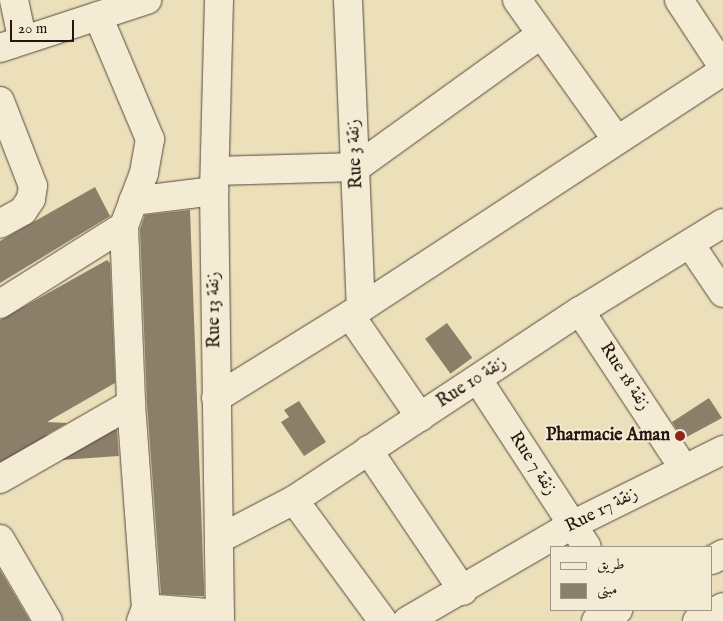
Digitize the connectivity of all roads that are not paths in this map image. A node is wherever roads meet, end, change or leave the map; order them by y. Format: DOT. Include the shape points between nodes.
graph roads {
  1 [pos="14,0"];
  2 [pos="147,0"];
  3 [pos="220,0"];
  4 [pos="348,0"];
  5 [pos="517,0"];
  6 [pos="679,0"];
  7 [pos="98,16"];
  8 [pos="540,35"];
  9 [pos="11,44"];
  10 [pos="723,68"];
  11 [pos="723,72"];
  12 [pos="0,102"];
  13 [pos="617,140"];
  14 [pos="357,167"];
  15 [pos="215,181"];
  16 [pos="128,214"];
  17 [pos="723,222"];
  18 [pos="0,224"];
  19 [pos="690,244"];
  20 [pos="723,293"];
  21 [pos="0,304"];
  22 [pos="356,311"];
  23 [pos="580,311"];
  24 [pos="478,380"];
  25 [pos="216,398"];
  26 [pos="131,404"];
  27 [pos="420,417"];
  28 [pos="368,450"];
  29 [pos="723,450"];
  30 [pos="684,469"];
  31 [pos="0,479"];
  32 [pos="294,500"];
  33 [pos="579,536"];
  34 [pos="0,539"];
  35 [pos="219,539"];
  36 [pos="558,546"];
  37 [pos="550,550"];
  38 [pos="463,591"];
  39 [pos="723,607"];
  40 [pos="616,611"];
  41 [pos="143,615"];
  42 [pos="220,617"];
  43 [pos="48,621"];
  44 [pos="383,621"];
  45 [pos="406,621"];
  46 [pos="596,621"];
  47 [pos="697,621"];
  1 -- 9 [label="street"];
  2 -- 7 [label="street"];
  3 -- 15 [label="street, Rue 13 زنقة"];
  4 -- 14 [label="street, Rue 3 زنقة"];
  5 -- 8 [label="street"];
  6 -- 10 [label="street"];
  7 -- 9 [label="street"];
  7 -- 16 [label="street" via="150,139 146,164"];
  8 -- 13 [label="street"];
  8 -- 14 [label="street"];
  11 -- 13 [label="street"];
  12 -- 18 [label="street" via="33,186 31,199 23,211"];
  13 -- 22 [label="street"];
  14 -- 15 [label="street"];
  14 -- 22 [label="street, Rue 3 زنقة"];
  15 -- 16 [label="street"];
  15 -- 25 [label="street, Rue 13 زنقة"];
  16 -- 21 [label="street"];
  16 -- 26 [label="street"];
  17 -- 19 [label="street, Rue 10 زنقة"];
  19 -- 20 [label="street"];
  19 -- 23 [label="street, Rue 10 زنقة"];
  22 -- 25 [label="street"];
  22 -- 27 [label="street"];
  23 -- 24 [label="street, Rue 10 زنقة"];
  23 -- 30 [label="street, Rue 18 زنقة"];
  24 -- 27 [label="street, Rue 10 زنقة"];
  24 -- 33 [label="street, Rue 7 زنقة"];
  25 -- 35 [label="street, Rue 13 زنقة"];
  26 -- 31 [label="street"];
  26 -- 41 [label="street"];
  27 -- 28 [label="street, Rue 10 زنقة"];
  28 -- 32 [label="street, Rue 10 زنقة"];
  28 -- 38 [label="street"];
  29 -- 30 [label="street, Rue 17 زنقة"];
  30 -- 33 [label="street, Rue 17 زنقة"];
  32 -- 35 [label="street, Rue 10 زنقة"];
  32 -- 44 [label="street"];
  33 -- 36 [label="street, Rue 17 زنقة"];
  34 -- 43 [label="street"];
  35 -- 42 [label="street, Rue 13 زنقة"];
  37 -- 38 [label="street, Rue 17 زنقة"];
  38 -- 45 [label="street, Rue 17 زنقة"];
  39 -- 47 [label="street"];
  40 -- 46 [label="street"];
  41 -- 42 [label="street"];
}
